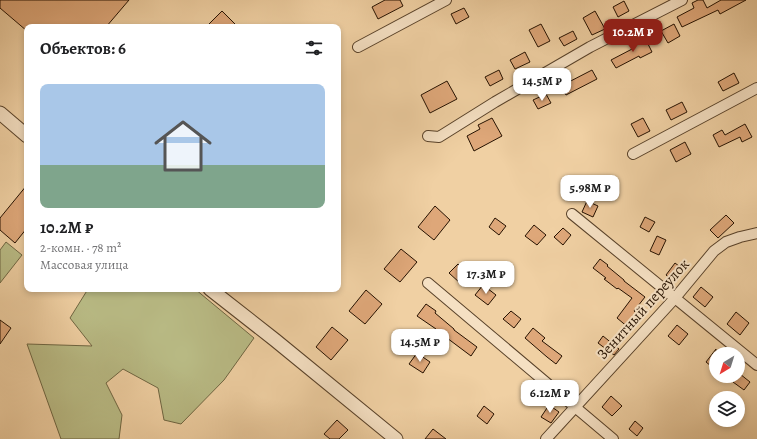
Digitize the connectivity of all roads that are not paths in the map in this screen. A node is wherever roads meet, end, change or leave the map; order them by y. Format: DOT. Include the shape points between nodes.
graph roads {
  1 [pos="446,0"];
  2 [pos="682,0"];
  3 [pos="358,47"];
  4 [pos="757,88"];
  5 [pos="0,113"];
  6 [pos="24,133"];
  7 [pos="428,136"];
  8 [pos="633,154"];
  9 [pos="572,214"];
  10 [pos="757,233"];
  11 [pos="428,283"];
  12 [pos="214,292"];
  13 [pos="675,298"];
  14 [pos="757,365"];
  15 [pos="575,407"];
  16 [pos="396,439"];
  17 [pos="546,439"];
  18 [pos="613,439"];
  1 -- 3 [label="street"];
  2 -- 7 [label="street" via="590,47 439,138"];
  4 -- 8 [label="street"];
  5 -- 6 [label="street"];
  9 -- 13 [label="street"];
  10 -- 13 [label="street, Зенитный переулок" via="726,242 714,251"];
  11 -- 15 [label="street"];
  12 -- 16 [label="street"];
  13 -- 14 [label="street"];
  13 -- 15 [label="street, Зенитный переулок"];
  15 -- 17 [label="street, Зенитный переулок"];
  15 -- 18 [label="street"];
}
